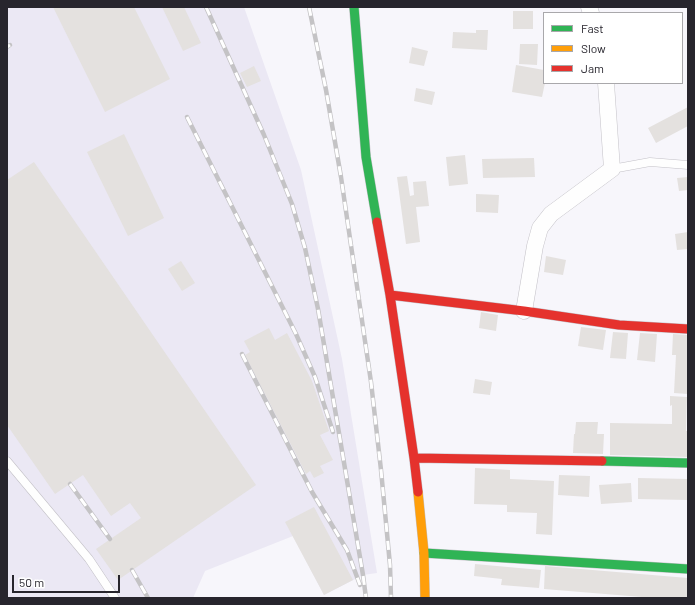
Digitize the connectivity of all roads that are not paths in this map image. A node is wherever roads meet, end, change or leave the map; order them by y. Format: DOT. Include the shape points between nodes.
graph roads {
  1 [pos="354,7"];
  2 [pos="606,84"];
  3 [pos="688,165"];
  4 [pos="612,169"];
  5 [pos="390,295"];
  6 [pos="524,311"];
  7 [pos="688,329"];
  8 [pos="414,458"];
  9 [pos="7,461"];
  10 [pos="688,463"];
  11 [pos="424,554"];
  12 [pos="688,568"];
  13 [pos="115,598"];
  14 [pos="425,598"];
  1 -- 5 [label="street" via="366,157"];
  2 -- 4 [label="street"];
  3 -- 4 [label="lane" via="650,162"];
  4 -- 6 [label="street" via="551,214 540,228"];
  5 -- 6 [label="street"];
  5 -- 8 [label="street"];
  6 -- 7 [label="street" via="619,325"];
  8 -- 10 [label="street"];
  8 -- 11 [label="street"];
  9 -- 13 [label="lane" via="89,559"];
  11 -- 12 [label="street"];
  11 -- 14 [label="street"];
}
